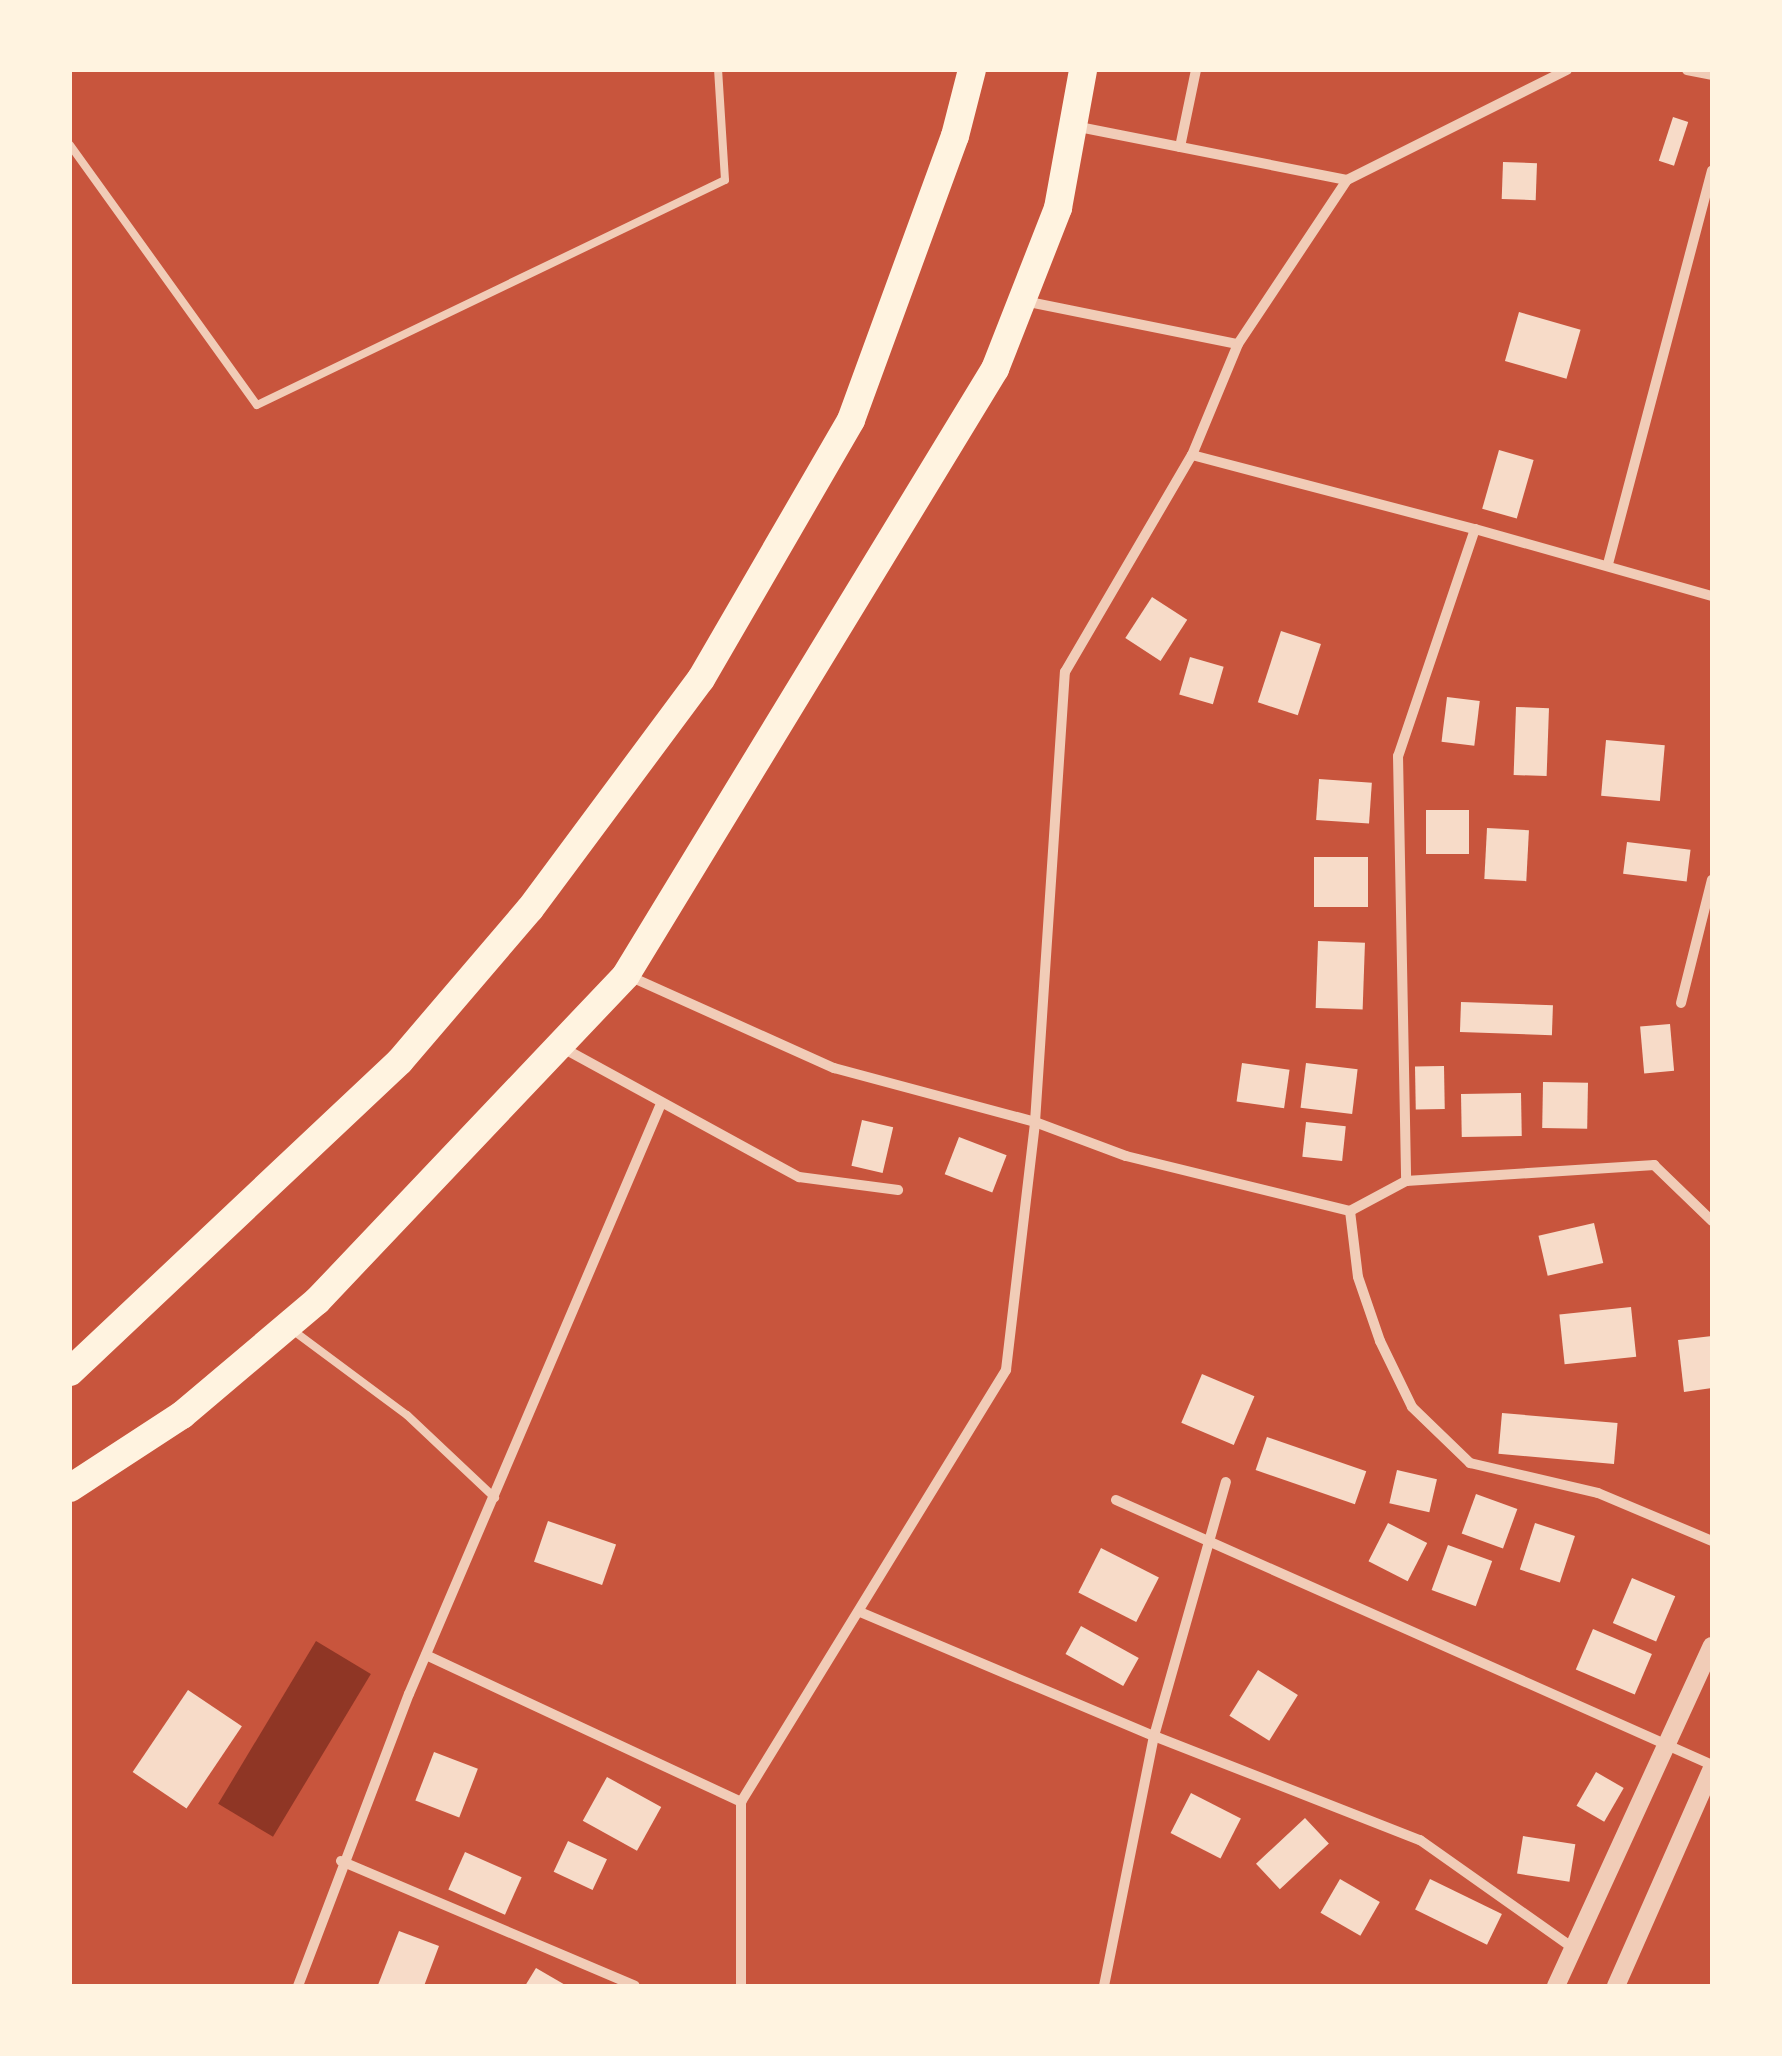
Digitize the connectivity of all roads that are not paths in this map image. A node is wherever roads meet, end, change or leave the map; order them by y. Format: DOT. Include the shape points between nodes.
graph roads {
  1 [pos="718,70"];
  2 [pos="972,70"];
  3 [pos="1082,70"];
  4 [pos="1196,70"];
  5 [pos="1568,70"];
  6 [pos="1688,70"];
  7 [pos="1712,75"];
  8 [pos="1073,126"];
  9 [pos="70,144"];
  10 [pos="1180,148"];
  11 [pos="1712,171"];
  12 [pos="1348,180"];
  13 [pos="1022,300"];
  14 [pos="1238,344"];
  15 [pos="1192,455"];
  16 [pos="1475,529"];
  17 [pos="1608,564"];
  18 [pos="1712,596"];
  19 [pos="1712,880"];
  20 [pos="626,974"];
  21 [pos="1681,1003"];
  22 [pos="559,1046"];
  23 [pos="660,1106"];
  24 [pos="1035,1122"];
  25 [pos="1406,1181"];
  26 [pos="898,1190"];
  27 [pos="1350,1211"];
  28 [pos="1712,1221"];
  29 [pos="287,1326"];
  30 [pos="70,1372"];
  31 [pos="1226,1482"];
  32 [pos="70,1488"];
  33 [pos="495,1498"];
  34 [pos="1116,1500"];
  35 [pos="1210,1540"];
  36 [pos="1712,1541"];
  37 [pos="860,1612"];
  38 [pos="1712,1646"];
  39 [pos="426,1655"];
  40 [pos="1154,1736"];
  41 [pos="1668,1742"];
  42 [pos="1712,1767"];
  43 [pos="742,1802"];
  44 [pos="341,1861"];
  45 [pos="1574,1948"];
  46 [pos="298,1986"];
  47 [pos="635,1986"];
  48 [pos="742,1986"];
  49 [pos="1104,1986"];
  50 [pos="1556,1986"];
  51 [pos="1616,1986"];
  1 -- 9 [label="lane" via="725,180 257,405"];
  2 -- 30 [label="highway" via="955,136 851,420 701,679 530,909 400,1061"];
  3 -- 8 [label="highway"];
  4 -- 10 [label="street"];
  5 -- 12 [label="street"];
  6 -- 7 [label="street"];
  8 -- 10 [label="street"];
  8 -- 13 [label="highway" via="1058,208"];
  10 -- 12 [label="street"];
  11 -- 17 [label="street"];
  12 -- 14 [label="street"];
  13 -- 14 [label="street"];
  13 -- 20 [label="highway" via="994,369"];
  14 -- 15 [label="street"];
  15 -- 16 [label="street"];
  15 -- 24 [label="street" via="1064,672"];
  16 -- 17 [label="street"];
  16 -- 25 [label="street" via="1398,756"];
  17 -- 18 [label="street"];
  19 -- 21 [label="street"];
  20 -- 22 [label="highway"];
  20 -- 24 [label="street" via="834,1068"];
  22 -- 23 [label="street"];
  22 -- 29 [label="highway"];
  23 -- 26 [label="street" via="799,1177"];
  23 -- 33 [label="street"];
  24 -- 27 [label="street" via="1126,1156"];
  24 -- 37 [label="street" via="1006,1370"];
  25 -- 27 [label="street"];
  25 -- 28 [label="street" via="1654,1165"];
  27 -- 36 [label="street" via="1358,1277 1380,1340 1412,1407 1470,1463 1598,1493"];
  29 -- 32 [label="highway" via="182,1416"];
  29 -- 33 [label="lane" via="407,1415"];
  31 -- 35 [label="street"];
  33 -- 39 [label="street"];
  34 -- 35 [label="street"];
  35 -- 40 [label="street"];
  35 -- 41 [label="street"];
  37 -- 40 [label="street"];
  37 -- 43 [label="street"];
  38 -- 41 [label="street"];
  39 -- 43 [label="street"];
  39 -- 44 [label="street"];
  40 -- 45 [label="street" via="1420,1840"];
  40 -- 49 [label="street"];
  41 -- 42 [label="street"];
  41 -- 45 [label="street"];
  42 -- 51 [label="street"];
  43 -- 48 [label="street"];
  44 -- 46 [label="street"];
  44 -- 47 [label="street"];
  45 -- 50 [label="street"];
}
